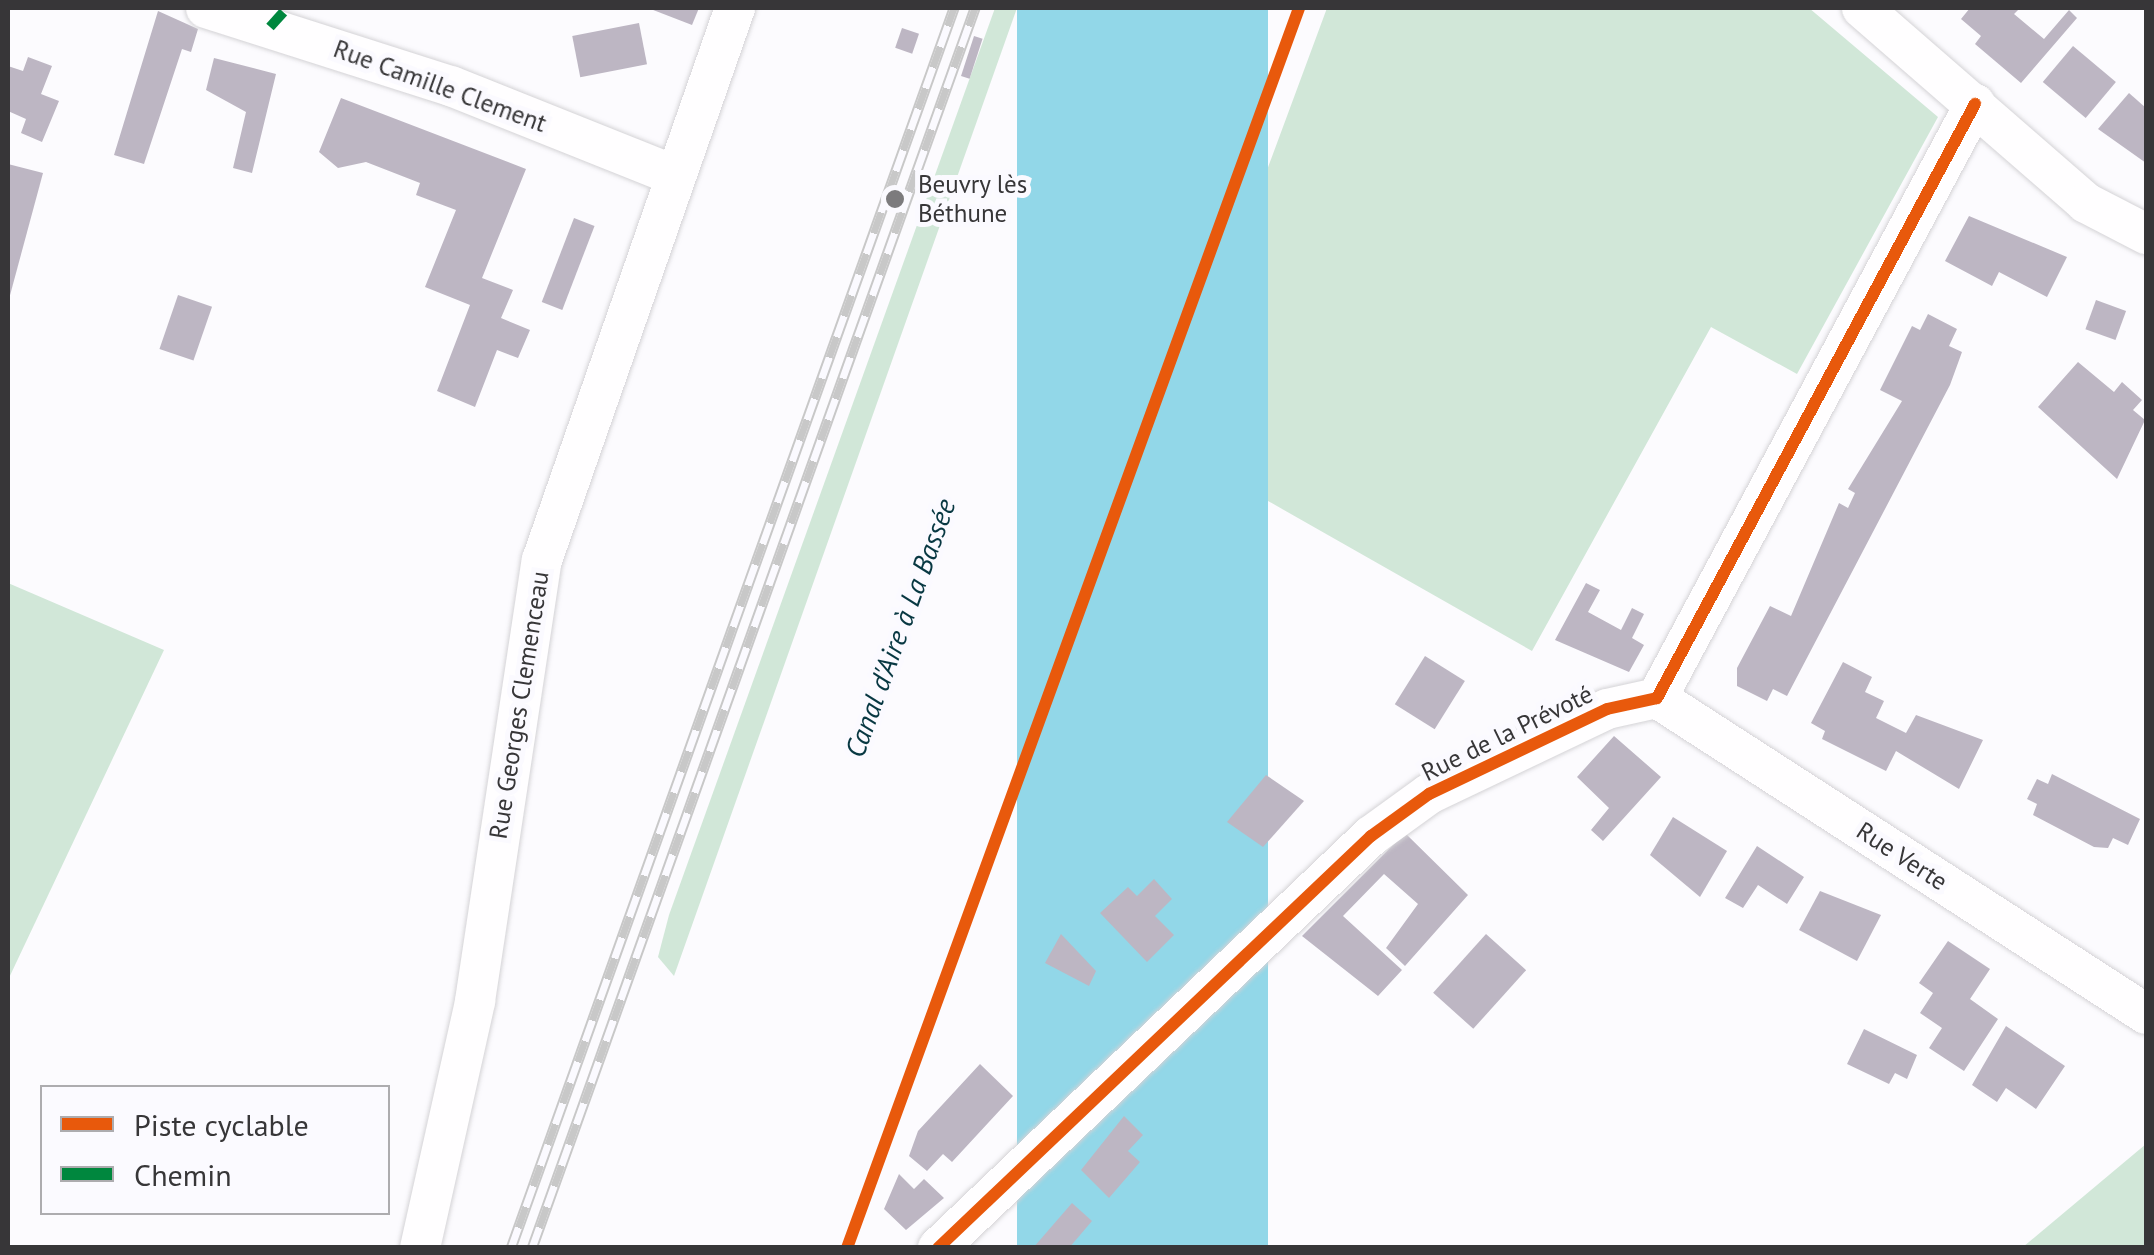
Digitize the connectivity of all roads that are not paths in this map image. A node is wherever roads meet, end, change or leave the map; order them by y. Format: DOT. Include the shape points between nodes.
graph roads {
  1 [pos="206,8"];
  2 [pos="735,8"];
  3 [pos="1862,8"];
  4 [pos="1975,104"];
  5 [pos="671,174"];
  6 [pos="2146,234"];
  7 [pos="1657,698"];
  8 [pos="2146,1014"];
  9 [pos="420,1248"];
  10 [pos="938,1248"];
  1 -- 5 [label="street, Rue Camille Clement" via="452,86"];
  2 -- 5 [label="street, Rue Georges Clemenceau"];
  3 -- 4 [label="street"];
  4 -- 6 [label="street" via="2086,203"];
  4 -- 7 [label="street"];
  5 -- 9 [label="street, Rue Georges Clemenceau" via="542,560 475,1001"];
  7 -- 8 [label="street, Rue Verte"];
  7 -- 10 [label="street, Rue de la Prévoté" via="1606,709 1429,794 1371,836"];
}
